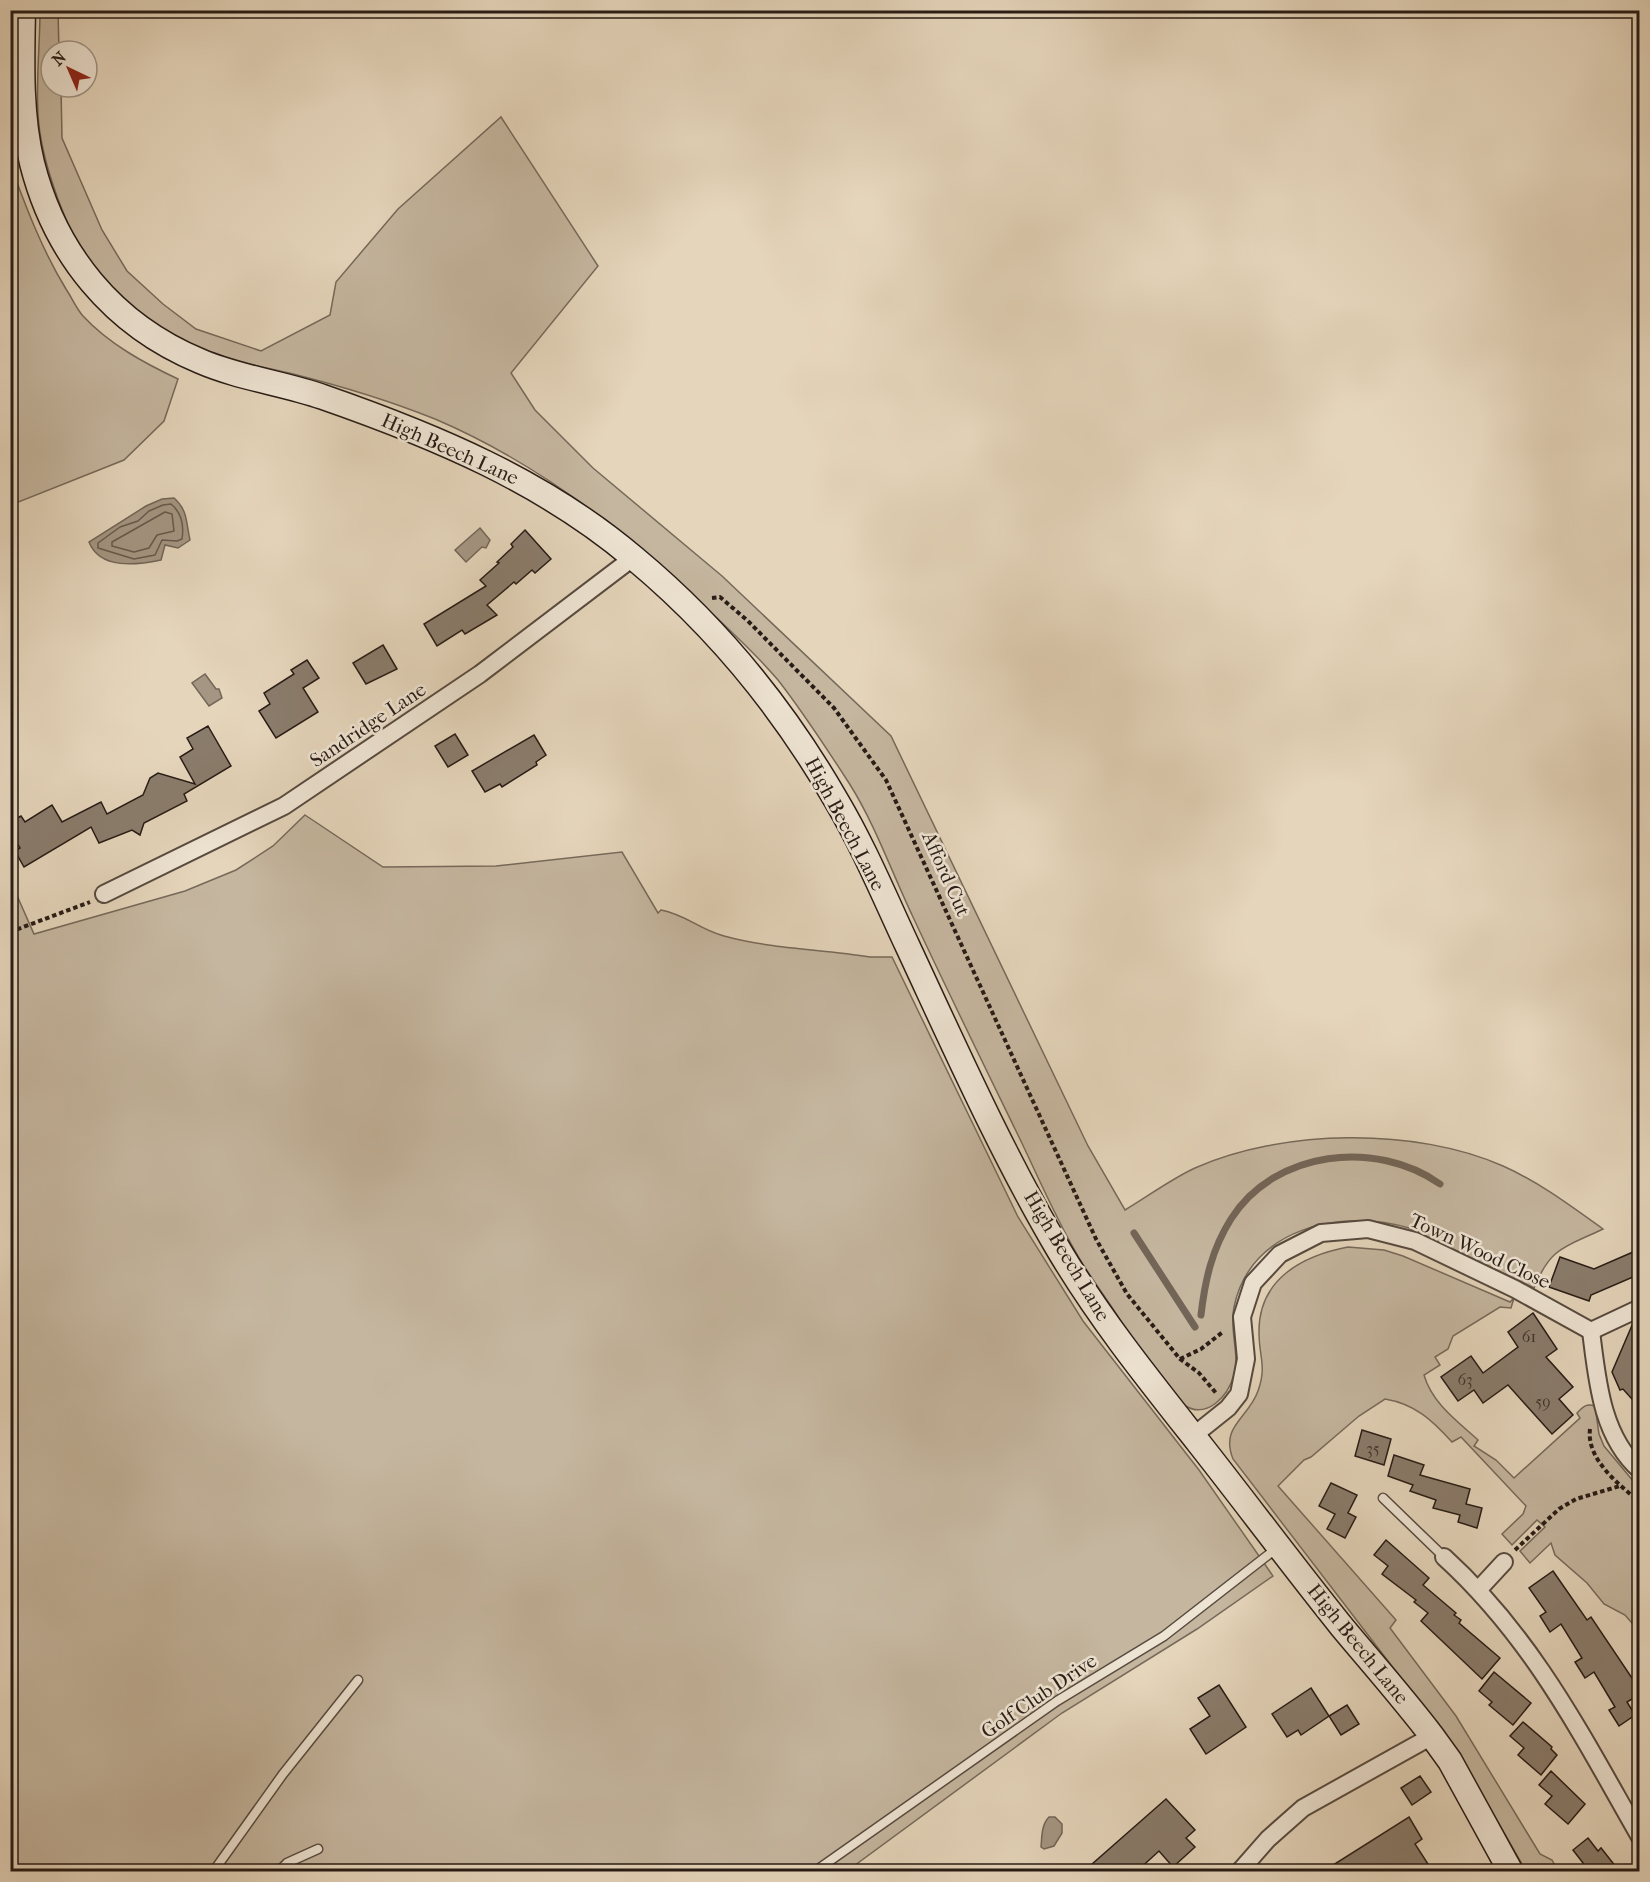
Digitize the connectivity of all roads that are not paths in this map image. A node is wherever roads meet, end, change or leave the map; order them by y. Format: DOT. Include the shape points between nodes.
graph roads {
  1 [pos="23,10"];
  2 [pos="634,557"];
  3 [pos="104,894"];
  4 [pos="1640,1308"];
  5 [pos="1591,1331"];
  6 [pos="1193,1436"];
  7 [pos="1640,1470"];
  8 [pos="1383,1498"];
  9 [pos="1280,1546"];
  10 [pos="1444,1557"];
  11 [pos="1504,1562"];
  12 [pos="1479,1589"];
  13 [pos="358,1680"];
  14 [pos="1431,1736"];
  15 [pos="1640,1837"];
  16 [pos="318,1849"];
  17 [pos="213,1872"];
  18 [pos="278,1872"];
  19 [pos="814,1872"];
  20 [pos="1239,1872"];
  21 [pos="1511,1872"];
  1 -- 2 [label="street, High Beech Lane" via="25,114 32,163 64,239 85,275 112,307 141,331 206,364 316,394 459,449 528,483"];
  2 -- 3 [label="street, Sandridge Lane" via="517,648 284,806"];
  2 -- 6 [label="street, High Beech Lane" via="725,644 763,689 828,786 860,843 1007,1154 1058,1249 1107,1325"];
  4 -- 5 [label="street"];
  5 -- 6 [label="street, Town Wood Close" via="1415,1241 1368,1228 1321,1233 1280,1254 1252,1283 1242,1318 1246,1359 1239,1394"];
  5 -- 7 [label="street" via="1597,1382 1606,1415 1620,1444"];
  6 -- 9 [label="street, High Beech Lane"];
  8 -- 10 [label="lane"];
  9 -- 14 [label="street, High Beech Lane"];
  9 -- 19 [label="lane, Golf Club Drive" via="1164,1636 1057,1701"];
  10 -- 12 [label="street"];
  11 -- 12 [label="street"];
  12 -- 15 [label="street" via="1543,1670"];
  13 -- 17 [label="lane" via="283,1774"];
  14 -- 20 [label="street" via="1303,1808"];
  14 -- 21 [label="street, High Beech Lane" via="1450,1761"];
  16 -- 18 [label="lane" via="287,1863"];
}
